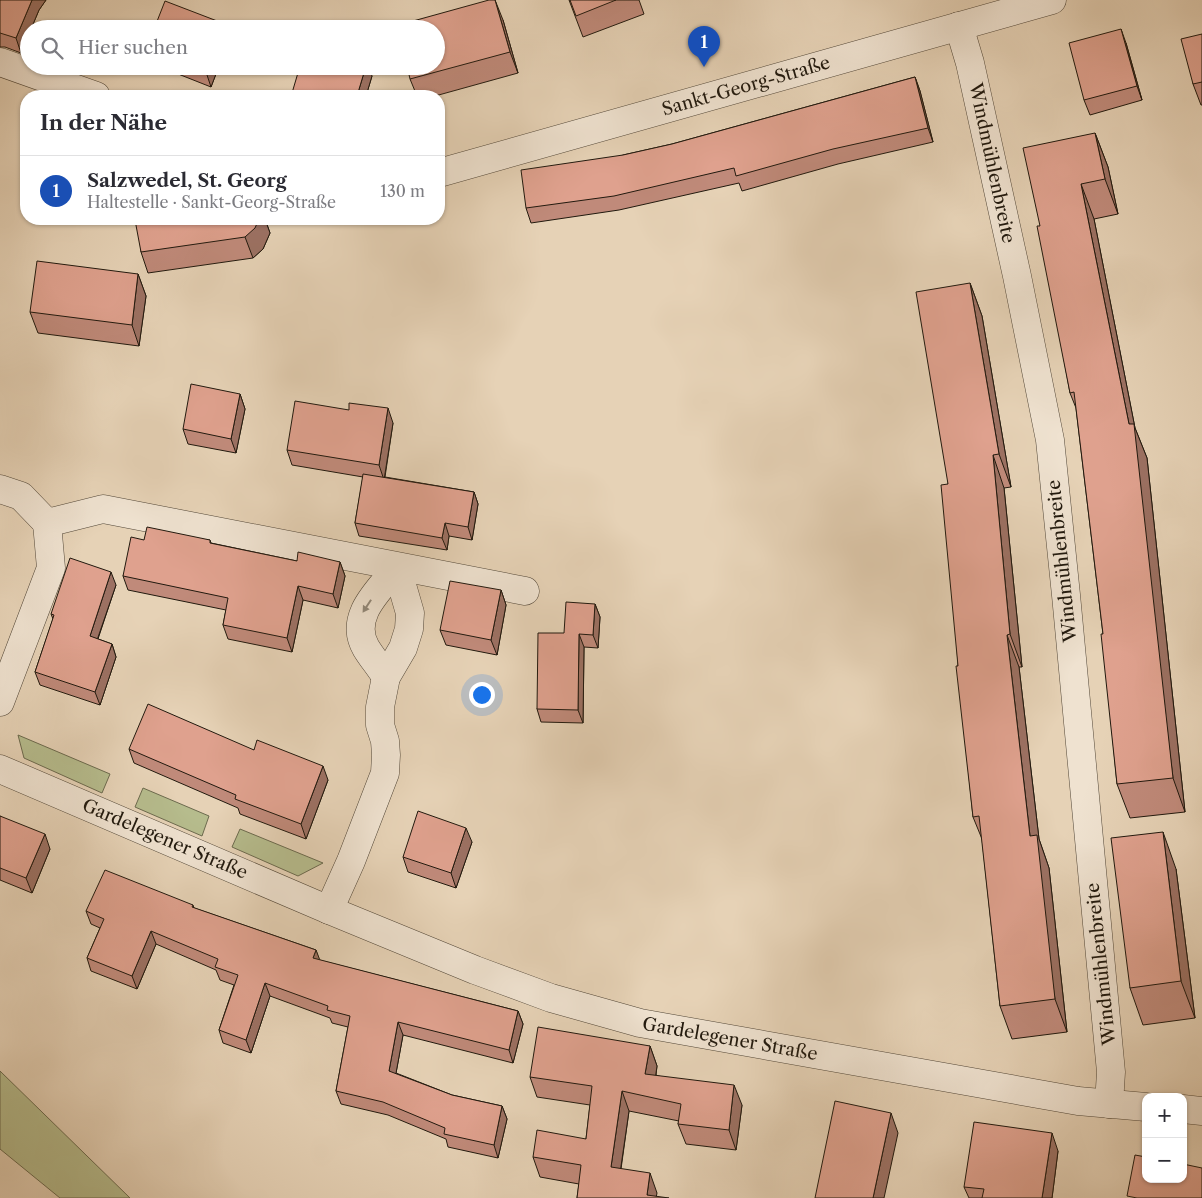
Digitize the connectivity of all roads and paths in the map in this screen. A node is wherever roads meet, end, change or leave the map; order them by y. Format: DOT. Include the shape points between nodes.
graph roads {
  1 [pos="1052,0"];
  2 [pos="959,26"];
  3 [pos="0,62"];
  4 [pos="20,69"];
  5 [pos="37,75"];
  6 [pos="79,90"];
  7 [pos="445,171"];
  8 [pos="0,488"];
  9 [pos="47,523"];
  10 [pos="397,568"];
  11 [pos="525,591"];
  12 [pos="386,677"];
  13 [pos="0,702"];
  14 [pos="0,769"];
  15 [pos="329,910"];
  16 [pos="1108,1104"];
  17 [pos="1142,1107"];
  18 [pos="1187,1109"];
  19 [pos="1202,1111"];
  1 -- 2 [label="street, Sankt-Georg-Straße"];
  2 -- 7 [label="street, Sankt-Georg-Straße"];
  2 -- 16 [label="street, Windmühlenbreite" via="987,140 1050,440 1112,1072"];
  3 -- 4 [label="street"];
  5 -- 6 [label="street"];
  8 -- 9 [label="street" via="21,496"];
  9 -- 10 [label="street" via="103,508"];
  9 -- 13 [label="street" via="51,568"];
  10 -- 11 [label="street"];
  10 -- 12 [label="street" via="410,612 409,629 404,648"];
  10 -- 12 [label="street, one-way" via="362,614 359,630 365,648"];
  12 -- 15 [label="street" via="380,716 385,741 385,773"];
  14 -- 15 [label="street, Gardelegener Straße"];
  15 -- 16 [label="street, Gardelegener Straße" via="551,998 640,1023"];
  16 -- 17 [label="street, Gardelegener Straße"];
  18 -- 19 [label="street"];
}
